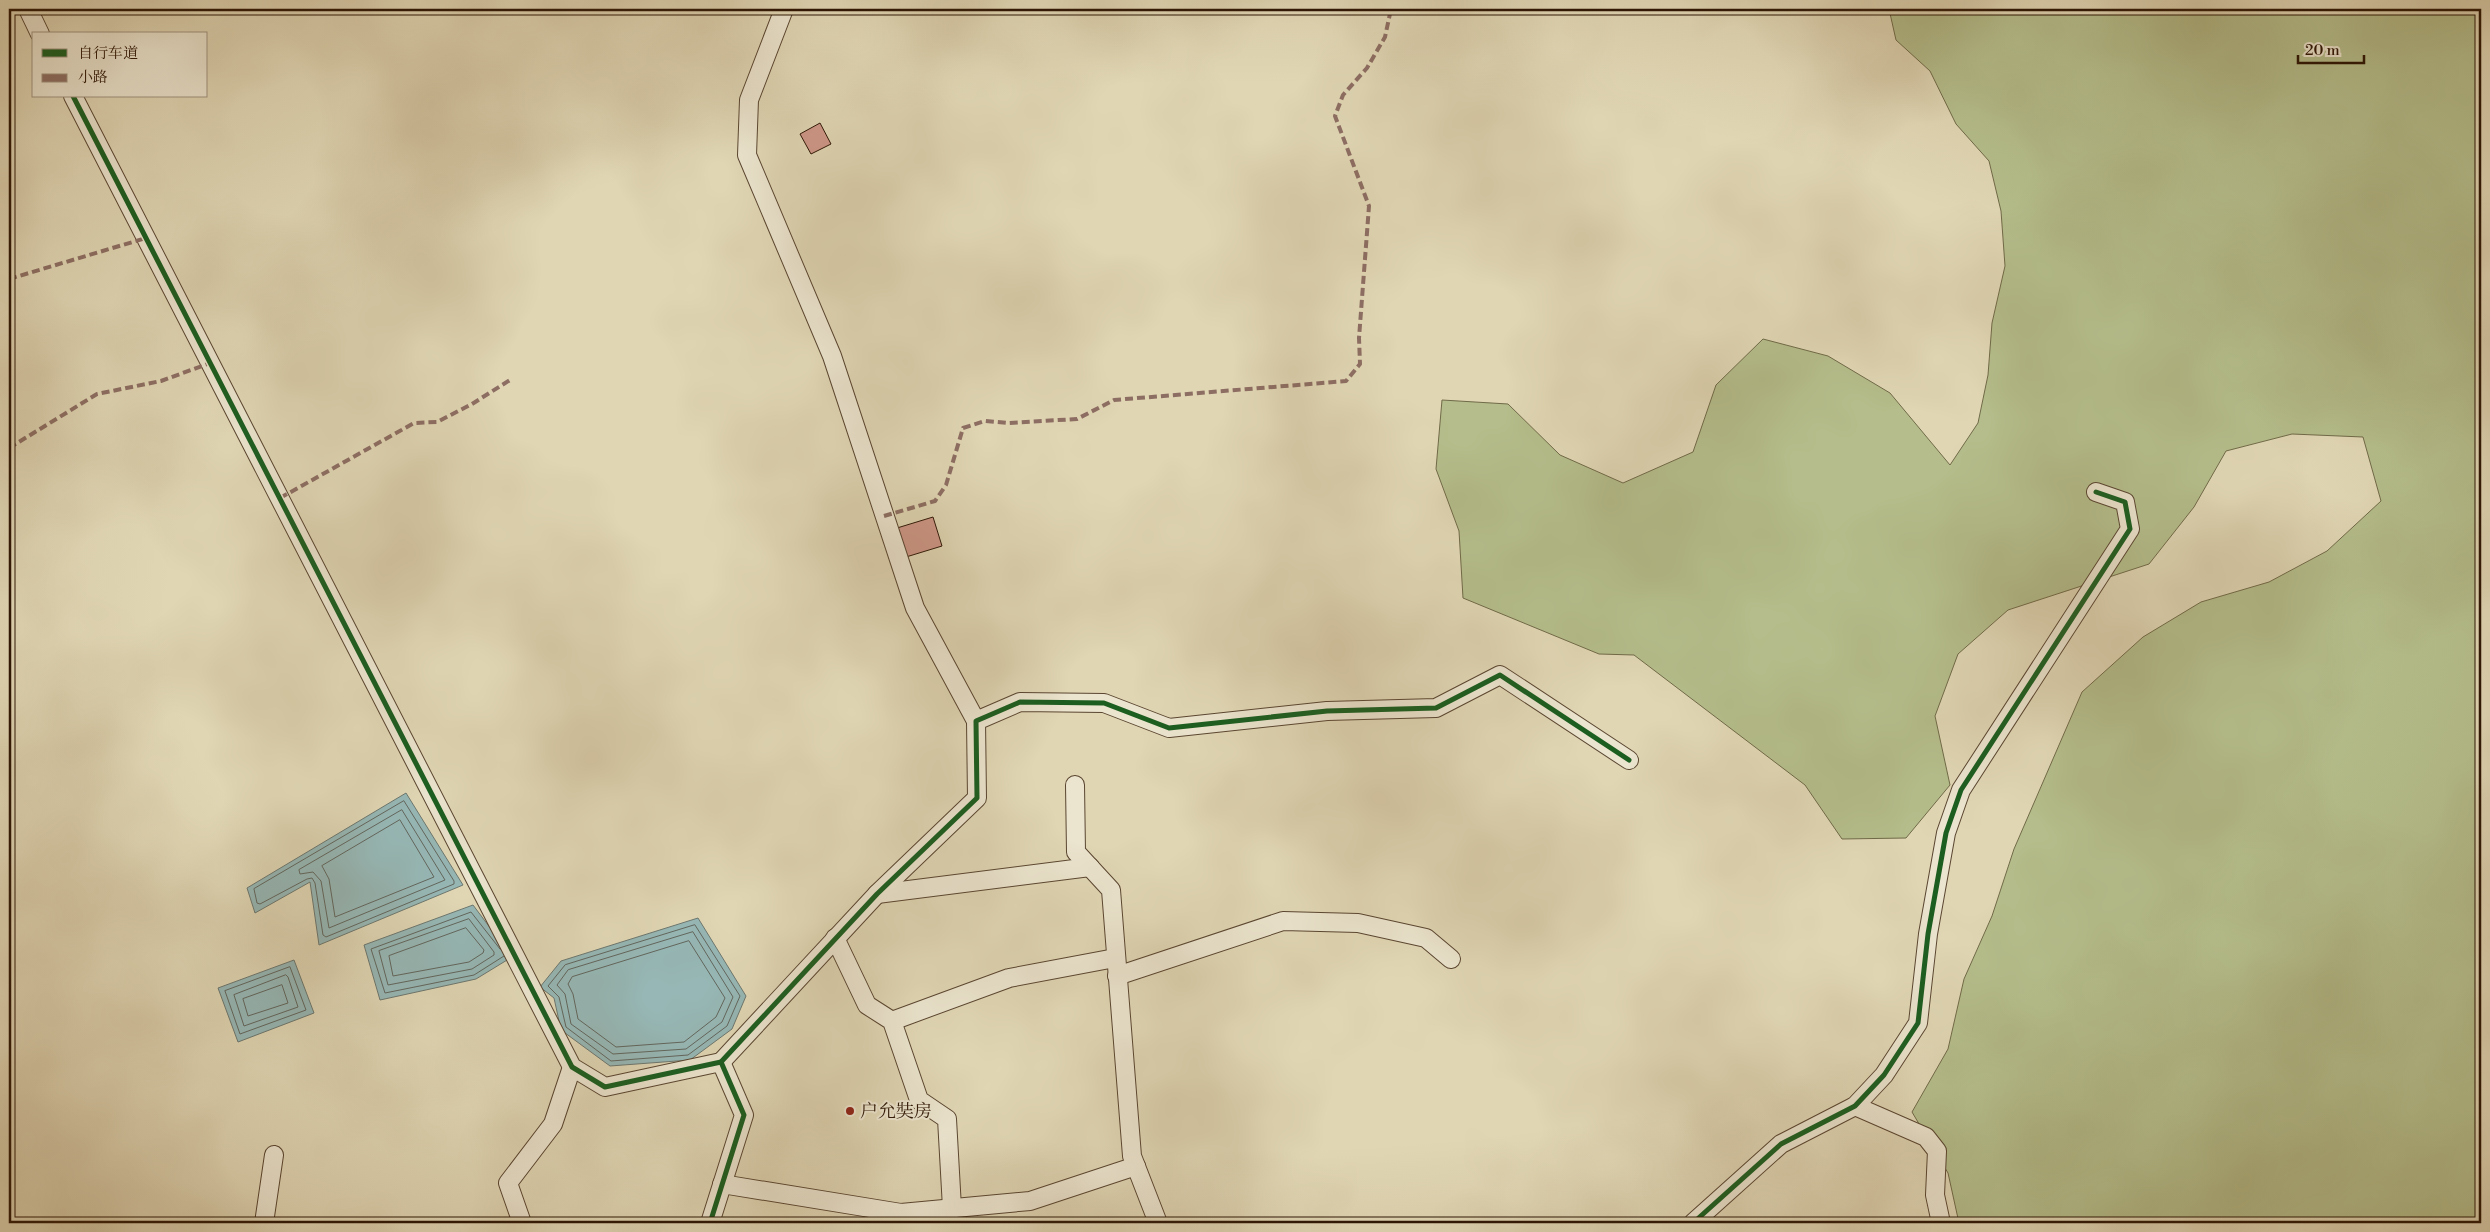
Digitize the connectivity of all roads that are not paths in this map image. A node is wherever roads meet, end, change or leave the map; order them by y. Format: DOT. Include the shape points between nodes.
graph roads {
  1 [pos="28,9"];
  2 [pos="784,9"];
  3 [pos="39,32"];
  4 [pos="74,98"];
  5 [pos="2096,492"];
  6 [pos="976,721"];
  7 [pos="1629,760"];
  8 [pos="1075,785"];
  9 [pos="1090,867"];
  10 [pos="877,894"];
  11 [pos="835,938"];
  12 [pos="1115,958"];
  13 [pos="1451,959"];
  14 [pos="1117,976"];
  15 [pos="892,1021"];
  16 [pos="721,1062"];
  17 [pos="572,1067"];
  18 [pos="1855,1106"];
  19 [pos="274,1155"];
  20 [pos="1136,1166"];
  21 [pos="722,1184"];
  22 [pos="866,1208"];
  23 [pos="952,1208"];
  24 [pos="264,1223"];
  25 [pos="522,1223"];
  26 [pos="710,1223"];
  27 [pos="884,1223"];
  28 [pos="942,1223"];
  29 [pos="1158,1223"];
  30 [pos="1693,1223"];
  31 [pos="1941,1223"];
  1 -- 3 [label="street"];
  2 -- 6 [label="street" via="749,100 747,155 832,356 914,608"];
  4 -- 17 [label="street"];
  5 -- 18 [label="street" via="2125,502 2130,529 1962,790 1946,833 1928,934 1918,1022 1884,1075"];
  6 -- 7 [label="street" via="1020,702 1104,703 1169,728 1327,711 1436,708 1500,674"];
  6 -- 10 [label="street" via="977,798"];
  8 -- 9 [label="street" via="1076,852"];
  9 -- 10 [label="street"];
  9 -- 12 [label="street" via="1112,890"];
  10 -- 11 [label="street"];
  11 -- 15 [label="street" via="867,1005"];
  11 -- 16 [label="street"];
  12 -- 14 [label="street"];
  12 -- 15 [label="street" via="1009,978"];
  13 -- 14 [label="street" via="1426,938 1358,923 1282,921"];
  14 -- 20 [label="street" via="1132,1156"];
  15 -- 23 [label="street" via="919,1100 947,1119"];
  16 -- 17 [label="street" via="605,1087"];
  16 -- 21 [label="street" via="744,1115"];
  17 -- 25 [label="street" via="553,1124 508,1183"];
  18 -- 30 [label="street" via="1781,1144"];
  18 -- 31 [label="street" via="1926,1137 1932,1144 1937,1151 1935,1195"];
  19 -- 24 [label="street"];
  20 -- 23 [label="street" via="1030,1201"];
  20 -- 29 [label="street"];
  21 -- 22 [label="street"];
  21 -- 26 [label="street"];
  22 -- 23 [label="street" via="901,1213"];
  22 -- 27 [label="street"];
  23 -- 28 [label="street"];
}
